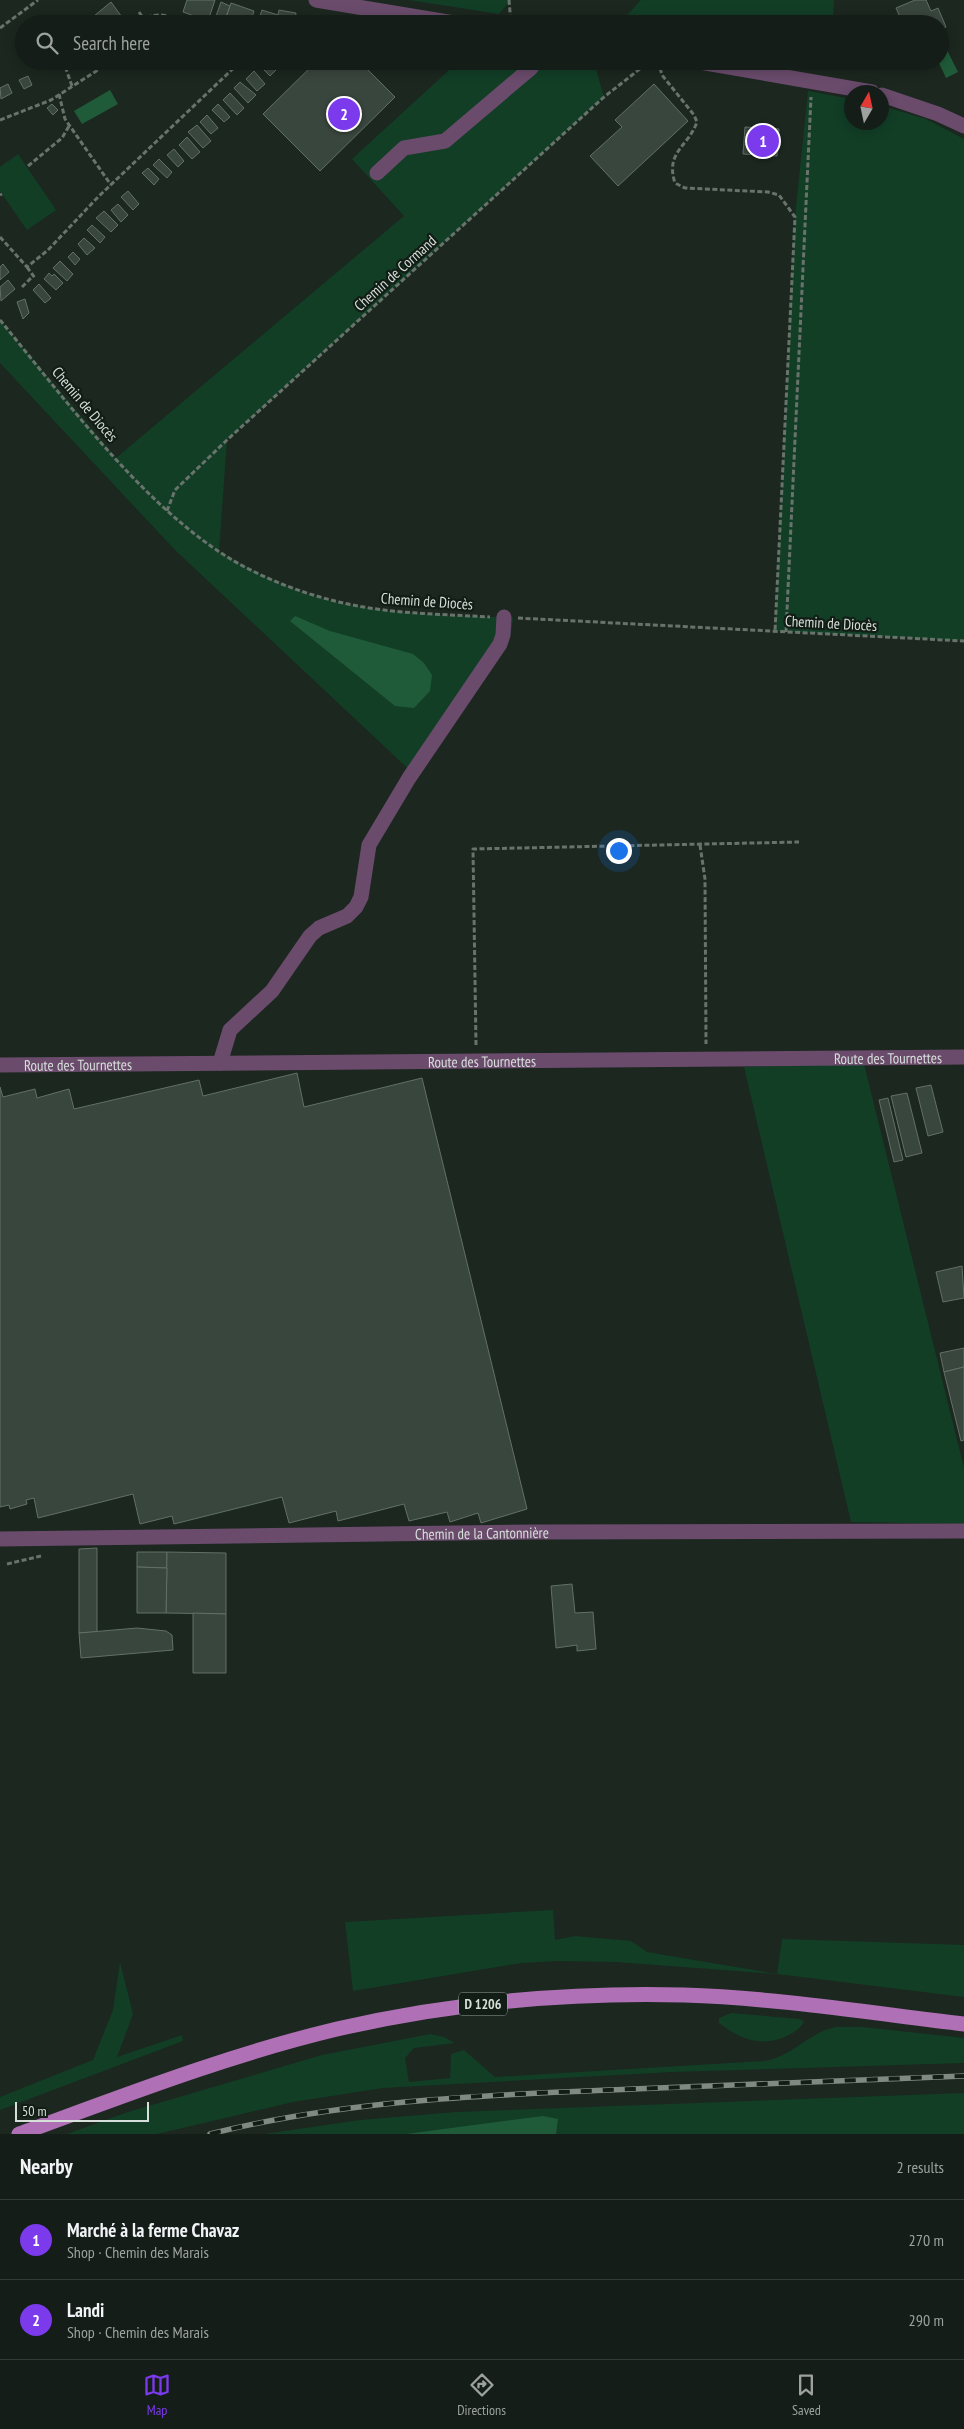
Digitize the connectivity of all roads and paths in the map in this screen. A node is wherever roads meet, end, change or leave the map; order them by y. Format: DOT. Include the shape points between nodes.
graph roads {
  1 [pos="38,0"];
  2 [pos="316,0"];
  3 [pos="509,0"];
  4 [pos="139,12"];
  5 [pos="18,15"];
  6 [pos="141,15"];
  7 [pos="406,15"];
  8 [pos="510,15"];
  9 [pos="15,17"];
  10 [pos="0,28"];
  11 [pos="66,70"];
  12 [pos="98,70"];
  13 [pos="232,70"];
  14 [pos="529,70"];
  15 [pos="638,70"];
  16 [pos="661,70"];
  17 [pos="746,70"];
  18 [pos="72,86"];
  19 [pos="844,87"];
  20 [pos="812,89"];
  21 [pos="59,94"];
  22 [pos="889,97"];
  23 [pos="0,120"];
  24 [pos="69,126"];
  25 [pos="964,126"];
  26 [pos="28,166"];
  27 [pos="377,173"];
  28 [pos="111,185"];
  29 [pos="0,237"];
  30 [pos="27,266"];
  31 [pos="22,287"];
  32 [pos="0,320"];
  33 [pos="167,511"];
  34 [pos="504,618"];
  35 [pos="775,631"];
  36 [pos="786,632"];
  37 [pos="964,641"];
  38 [pos="799,842"];
  39 [pos="700,845"];
  40 [pos="964,1057"];
  41 [pos="706,1059"];
  42 [pos="476,1061"];
  43 [pos="220,1063"];
  44 [pos="0,1065"];
  45 [pos="964,1530"];
  46 [pos="0,1539"];
  47 [pos="45,1555"];
  48 [pos="7,1564"];
  49 [pos="964,2024"];
  50 [pos="19,2134"];
  1 -- 5 [label="path"];
  2 -- 7 [label="street"];
  3 -- 8 [label="path"];
  4 -- 6 [label="path"];
  9 -- 10 [label="path"];
  11 -- 18 [label="path"];
  12 -- 18 [label="path"];
  13 -- 28 [label="path"];
  14 -- 27 [label="street" via="445,141 404,148"];
  15 -- 33 [label="path, Chemin de Cormand" via="604,97 227,440 175,490"];
  16 -- 35 [label="path" via="697,122 673,160 671,172 675,183 684,188 779,195 795,217"];
  17 -- 19 [label="street"];
  18 -- 21 [label="path"];
  20 -- 36 [label="path"];
  21 -- 23 [label="path"];
  21 -- 24 [label="path" via="61,110"];
  22 -- 25 [label="street"];
  24 -- 26 [label="path" via="62,138"];
  24 -- 28 [label="path"];
  28 -- 30 [label="path" via="48,250"];
  29 -- 30 [label="path"];
  30 -- 31 [label="path" via="34,277"];
  32 -- 33 [label="path, Chemin de Diocès" via="116,458"];
  33 -- 34 [label="path, Chemin de Diocès" via="218,551 268,578 315,595 387,610"];
  34 -- 35 [label="path, Chemin de Diocès"];
  34 -- 43 [label="street" via="500,644 409,778 369,845 361,897 356,907 347,916 319,928 310,936 272,991 230,1030"];
  35 -- 36 [label="path, Chemin de Diocès"];
  36 -- 37 [label="path, Chemin de Diocès"];
  38 -- 39 [label="path"];
  39 -- 41 [label="path" via="705,879"];
  39 -- 42 [label="path" via="473,849"];
  40 -- 41 [label="street, Route des Tournettes"];
  41 -- 42 [label="street, Route des Tournettes"];
  42 -- 43 [label="street, Route des Tournettes"];
  43 -- 44 [label="street, Route des Tournettes"];
  45 -- 46 [label="street, Chemin de la Cantonnière"];
  47 -- 48 [label="path"];
  49 -- 50 [label="main road, D 1206" via="784,2002 682,1995 574,1996 474,2005 376,2021 287,2042 157,2083"];
}
